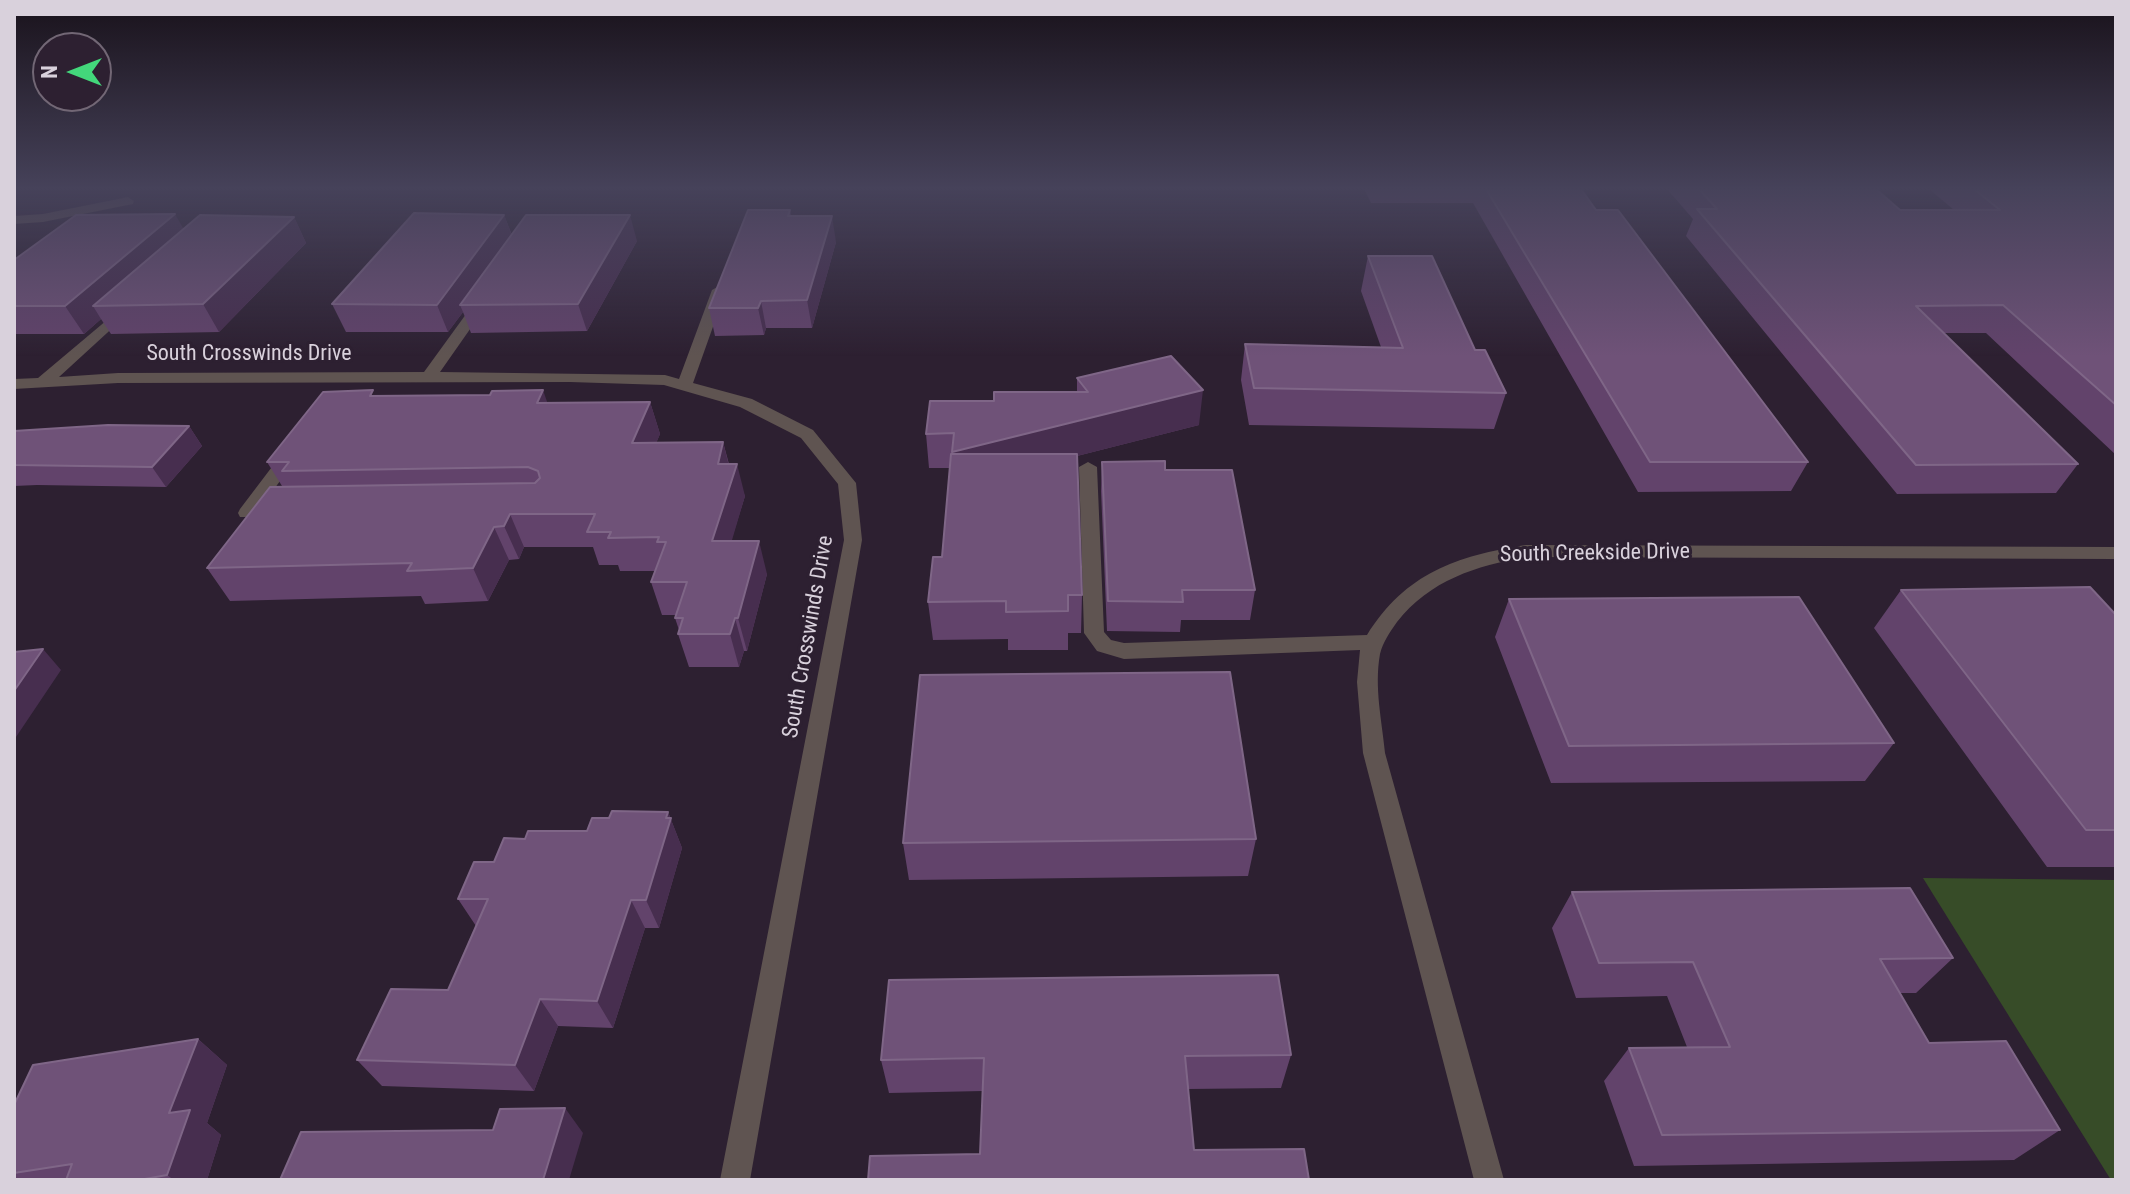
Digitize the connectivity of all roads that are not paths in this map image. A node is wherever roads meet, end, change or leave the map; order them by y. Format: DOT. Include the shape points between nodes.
graph roads {
  1 [pos="723,279"];
  2 [pos="493,287"];
  3 [pos="138,298"];
  4 [pos="347,377"];
  5 [pos="429,377"];
  6 [pos="43,382"];
  7 [pos="14,384"];
  8 [pos="685,384"];
  9 [pos="335,395"];
  10 [pos="301,440"];
  11 [pos="1088,467"];
  12 [pos="294,513"];
  13 [pos="2116,553"];
  14 [pos="1373,642"];
  15 [pos="735,1180"];
  16 [pos="1489,1180"];
  1 -- 8 [label="street"];
  2 -- 5 [label="street"];
  3 -- 6 [label="street"];
  4 -- 5 [label="street, South Crosswinds Drive"];
  4 -- 6 [label="street, South Crosswinds Drive"];
  4 -- 9 [label="street"];
  5 -- 8 [label="street, South Crosswinds Drive"];
  6 -- 7 [label="street, South Crosswinds Drive"];
  8 -- 15 [label="street, South Crosswinds Drive" via="746,403 807,434 847,483 853,540"];
  10 -- 12 [label="street" via="247,513"];
  11 -- 14 [label="street" via="1094,633 1104,646 1124,651"];
  13 -- 14 [label="street, South Creekside Drive" via="1526,551 1481,558 1440,574 1400,602"];
  14 -- 16 [label="street, South Creekside Drive" via="1368,695 1374,753"];
}
